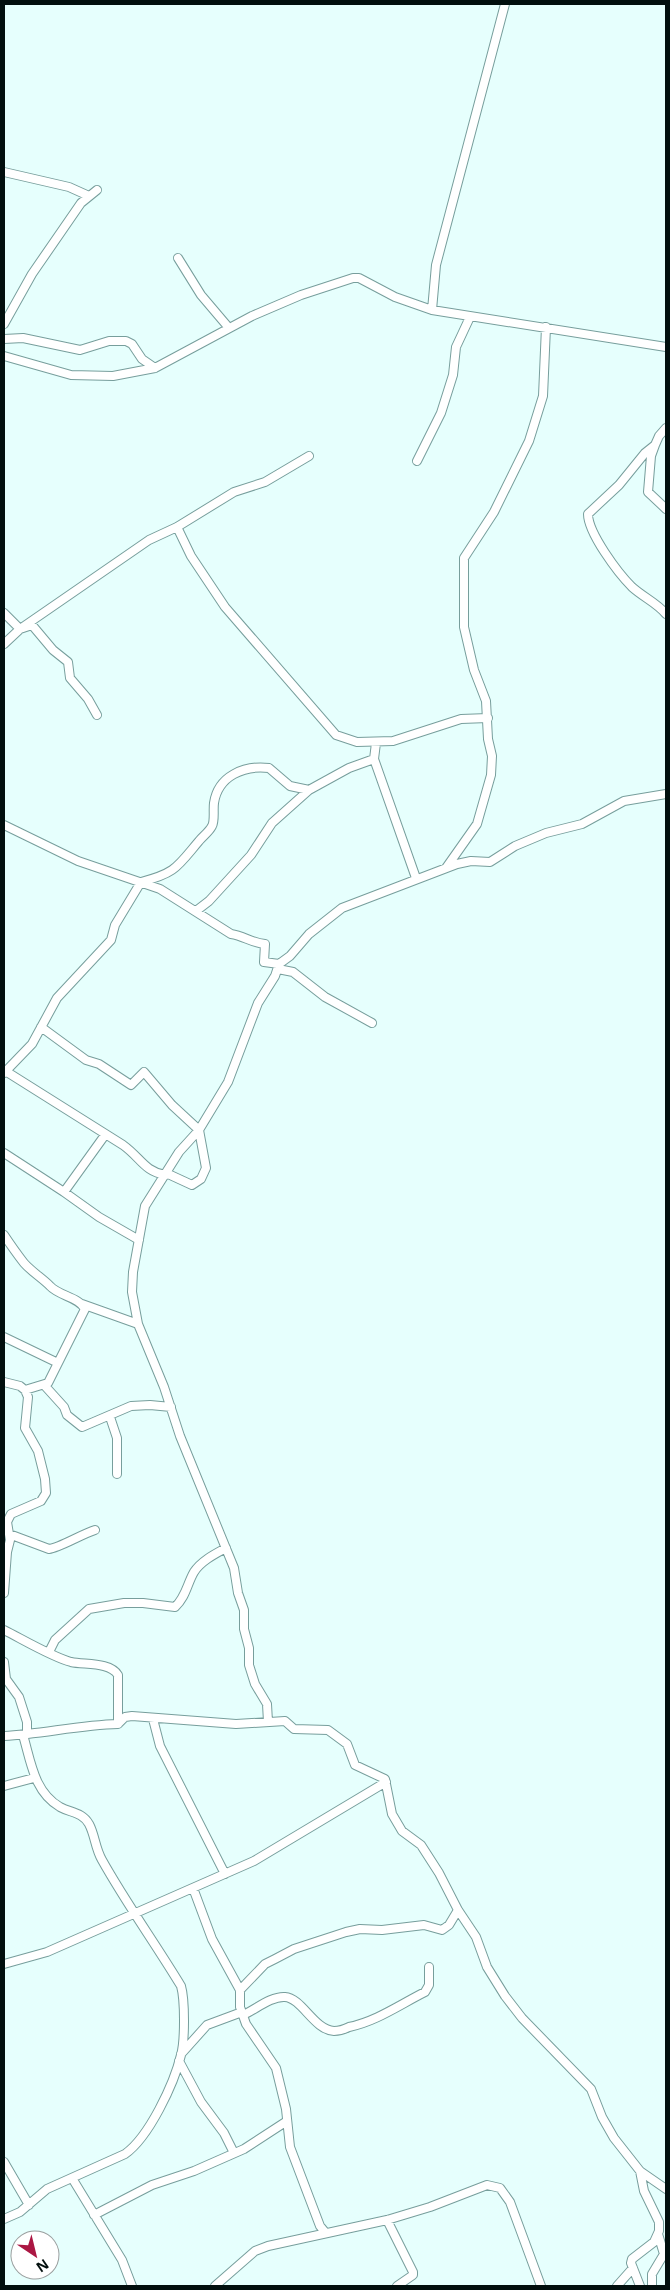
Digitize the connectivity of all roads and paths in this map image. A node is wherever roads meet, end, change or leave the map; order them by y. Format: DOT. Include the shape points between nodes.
graph roads {
  1 [pos="505,4"];
  2 [pos="4,172"];
  3 [pos="97,190"];
  4 [pos="89,196"];
  5 [pos="178,258"];
  6 [pos="432,310"];
  7 [pos="470,317"];
  8 [pos="4,324"];
  9 [pos="546,327"];
  10 [pos="229,328"];
  11 [pos="4,339"];
  12 [pos="666,346"];
  13 [pos="4,356"];
  14 [pos="155,368"];
  15 [pos="666,428"];
  16 [pos="655,445"];
  17 [pos="309,456"];
  18 [pos="417,461"];
  19 [pos="666,509"];
  20 [pos="177,527"];
  21 [pos="4,613"];
  22 [pos="666,614"];
  23 [pos="20,629"];
  24 [pos="4,644"];
  25 [pos="97,715"];
  26 [pos="488,718"];
  27 [pos="376,743"];
  28 [pos="374,759"];
  29 [pos="309,790"];
  30 [pos="666,794"];
  31 [pos="4,825"];
  32 [pos="446,868"];
  33 [pos="416,878"];
  34 [pos="141,882"];
  35 [pos="196,911"];
  36 [pos="279,966"];
  37 [pos="372,1023"];
  38 [pos="41,1027"];
  39 [pos="5,1072"];
  40 [pos="199,1130"];
  41 [pos="105,1136"];
  42 [pos="4,1153"];
  43 [pos="165,1174"];
  44 [pos="64,1192"];
  45 [pos="4,1234"];
  46 [pos="139,1240"];
  47 [pos="82,1304"];
  48 [pos="138,1324"];
  49 [pos="4,1336"];
  50 [pos="58,1363"];
  51 [pos="4,1382"];
  52 [pos="45,1386"];
  53 [pos="25,1390"];
  54 [pos="171,1407"];
  55 [pos="110,1416"];
  56 [pos="116,1474"];
  57 [pos="95,1530"];
  58 [pos="9,1534"];
  59 [pos="226,1548"];
  60 [pos="4,1593"];
  61 [pos="4,1630"];
  62 [pos="49,1652"];
  63 [pos="4,1662"];
  64 [pos="153,1719"];
  65 [pos="268,1722"];
  66 [pos="118,1724"];
  67 [pos="25,1735"];
  68 [pos="4,1736"];
  69 [pos="34,1778"];
  70 [pos="386,1782"];
  71 [pos="4,1786"];
  72 [pos="226,1874"];
  73 [pos="192,1888"];
  74 [pos="458,1910"];
  75 [pos="136,1913"];
  76 [pos="4,1964"];
  77 [pos="428,1967"];
  78 [pos="240,1990"];
  79 [pos="243,2014"];
  80 [pos="180,2058"];
  81 [pos="287,2121"];
  82 [pos="234,2153"];
  83 [pos="4,2162"];
  84 [pos="640,2171"];
  85 [pos="72,2178"];
  86 [pos="666,2189"];
  87 [pos="29,2205"];
  88 [pos="94,2215"];
  89 [pos="4,2219"];
  90 [pos="387,2220"];
  91 [pos="325,2232"];
  92 [pos="658,2234"];
  93 [pos="633,2268"];
  94 [pos="132,2286"];
  95 [pos="215,2286"];
  96 [pos="397,2286"];
  97 [pos="541,2286"];
  98 [pos="616,2286"];
  99 [pos="640,2286"];
  100 [pos="652,2286"];
  1 -- 6 [label="street" via="436,265"];
  2 -- 4 [label="street" via="69,187"];
  3 -- 4 [label="street"];
  4 -- 8 [label="street" via="32,274"];
  5 -- 10 [label="street" via="201,295"];
  6 -- 7 [label="street"];
  6 -- 10 [label="street" via="395,297 359,278 348,278"];
  7 -- 9 [label="street"];
  7 -- 18 [label="street" via="456,347 453,375 441,413"];
  9 -- 12 [label="street"];
  9 -- 26 [label="street" via="542,396 529,441 494,512 464,558 464,627"];
  10 -- 14 [label="street"];
  11 -- 14 [label="street" via="23,338 80,350 109,341 126,341"];
  13 -- 14 [label="street" via="71,374 113,376"];
  15 -- 16 [label="street"];
  16 -- 19 [label="street" via="648,492"];
  16 -- 22 [label="street" via="588,514 588,522 625,579"];
  17 -- 20 [label="street" via="265,482 234,492"];
  20 -- 23 [label="street" via="149,540"];
  20 -- 27 [label="street" via="191,556 225,607 333,732 340,738"];
  21 -- 23 [label="street"];
  23 -- 24 [label="street"];
  23 -- 25 [label="street" via="32,625 68,662 70,678 88,698"];
  26 -- 27 [label="street" via="461,719 404,739"];
  26 -- 32 [label="street" via="492,756 489,789 477,824"];
  27 -- 28 [label="street"];
  28 -- 29 [label="street" via="349,768"];
  28 -- 33 [label="street"];
  29 -- 34 [label="street" via="290,786 269,768 249,768 235,774 218,790 212,826 174,869 162,877"];
  29 -- 35 [label="street" via="272,823 251,856"];
  30 -- 32 [label="street" via="624,801 582,824 546,833 516,846 490,862 471,861"];
  31 -- 34 [label="street" via="78,861"];
  32 -- 33 [label="street"];
  33 -- 36 [label="street" via="342,908 309,934"];
  34 -- 35 [label="street" via="160,888"];
  34 -- 38 [label="street" via="115,925 111,940 58,998"];
  35 -- 36 [label="street" via="231,934 244,936 252,943 265,944 264,962"];
  36 -- 37 [label="street" via="293,972 325,998"];
  36 -- 40 [label="street" via="258,1003 228,1082"];
  38 -- 39 [label="street" via="32,1044"];
  38 -- 40 [label="street" via="86,1060 99,1064 131,1085 144,1072"];
  39 -- 41 [label="street"];
  40 -- 43 [label="street" via="178,1152"];
  40 -- 43 [label="street" via="206,1168 201,1178 192,1185"];
  41 -- 43 [label="street" via="135,1154 151,1172"];
  41 -- 44 [label="street"];
  42 -- 44 [label="street"];
  43 -- 46 [label="street" via="145,1206"];
  44 -- 46 [label="street"];
  45 -- 47 [label="street" via="35,1273 51,1287"];
  46 -- 48 [label="street" via="132,1292"];
  47 -- 48 [label="street"];
  47 -- 50 [label="street" via="85,1310"];
  48 -- 54 [label="street"];
  49 -- 50 [label="street"];
  50 -- 52 [label="street"];
  51 -- 53 [label="street"];
  52 -- 53 [label="street"];
  52 -- 55 [label="street" via="67,1415 82,1427"];
  53 -- 58 [label="street" via="28,1397 25,1428 38,1451 46,1493 41,1501 11,1514 7,1522"];
  54 -- 55 [label="street" via="137,1405"];
  54 -- 59 [label="street"];
  55 -- 56 [label="street" via="117,1438"];
  57 -- 58 [label="street" via="49,1549"];
  58 -- 60 [label="street"];
  59 -- 62 [label="street" via="199,1565 183,1600 175,1607 124,1603 89,1609 55,1640"];
  59 -- 65 [label="street" via="243,1606 249,1665 255,1684 267,1704"];
  61 -- 62 [label="street"];
  62 -- 66 [label="street" via="69,1662 115,1671 118,1675"];
  63 -- 67 [label="street" via="6,1679 19,1698 27,1722"];
  64 -- 65 [label="street" via="236,1724"];
  64 -- 66 [label="street" via="129,1716"];
  64 -- 72 [label="street" via="160,1746"];
  65 -- 70 [label="street" via="285,1721 292,1728 304,1731 330,1731 347,1744 354,1765 383,1777"];
  66 -- 67 [label="street" via="86,1725"];
  67 -- 68 [label="street"];
  67 -- 69 [label="street"];
  69 -- 71 [label="street"];
  69 -- 75 [label="street" via="57,1805 87,1821 100,1857"];
  70 -- 72 [label="street" via="254,1861"];
  70 -- 74 [label="street" via="392,1814 402,1831 427,1853"];
  72 -- 73 [label="street"];
  73 -- 75 [label="street"];
  73 -- 78 [label="street" via="212,1939"];
  74 -- 78 [label="street" via="442,1930 424,1925 360,1929 294,1949 265,1964"];
  74 -- 84 [label="street" via="476,1937 487,1967 505,1996 522,2018 592,2089 598,2109 614,2138"];
  75 -- 76 [label="street" via="47,1952"];
  75 -- 80 [label="street" via="181,1986 184,2000"];
  77 -- 79 [label="street" via="425,1992 365,2024 335,2031 328,2029 285,1997"];
  78 -- 79 [label="street"];
  79 -- 80 [label="street" via="207,2026"];
  79 -- 81 [label="street" via="246,2024 276,2068"];
  80 -- 82 [label="street" via="201,2102"];
  80 -- 85 [label="street" via="161,2105 136,2147"];
  81 -- 82 [label="street" via="253,2145"];
  81 -- 91 [label="street" via="290,2147"];
  82 -- 88 [label="street" via="152,2185"];
  83 -- 87 [label="street"];
  84 -- 86 [label="street"];
  84 -- 92 [label="street" via="644,2191 659,2222"];
  85 -- 87 [label="street" via="47,2189"];
  85 -- 88 [label="street"];
  87 -- 89 [label="street"];
  88 -- 94 [label="street" via="122,2260"];
  90 -- 91 [label="street" via="344,2231"];
  90 -- 96 [label="street" via="413,2272"];
  90 -- 97 [label="street" via="487,2186 500,2188 513,2208"];
  91 -- 95 [label="street" via="256,2251"];
  92 -- 93 [label="street" via="654,2242 632,2259"];
  92 -- 100 [label="street" via="664,2254 652,2274"];
  93 -- 98 [label="street"];
  93 -- 99 [label="street"];
}
